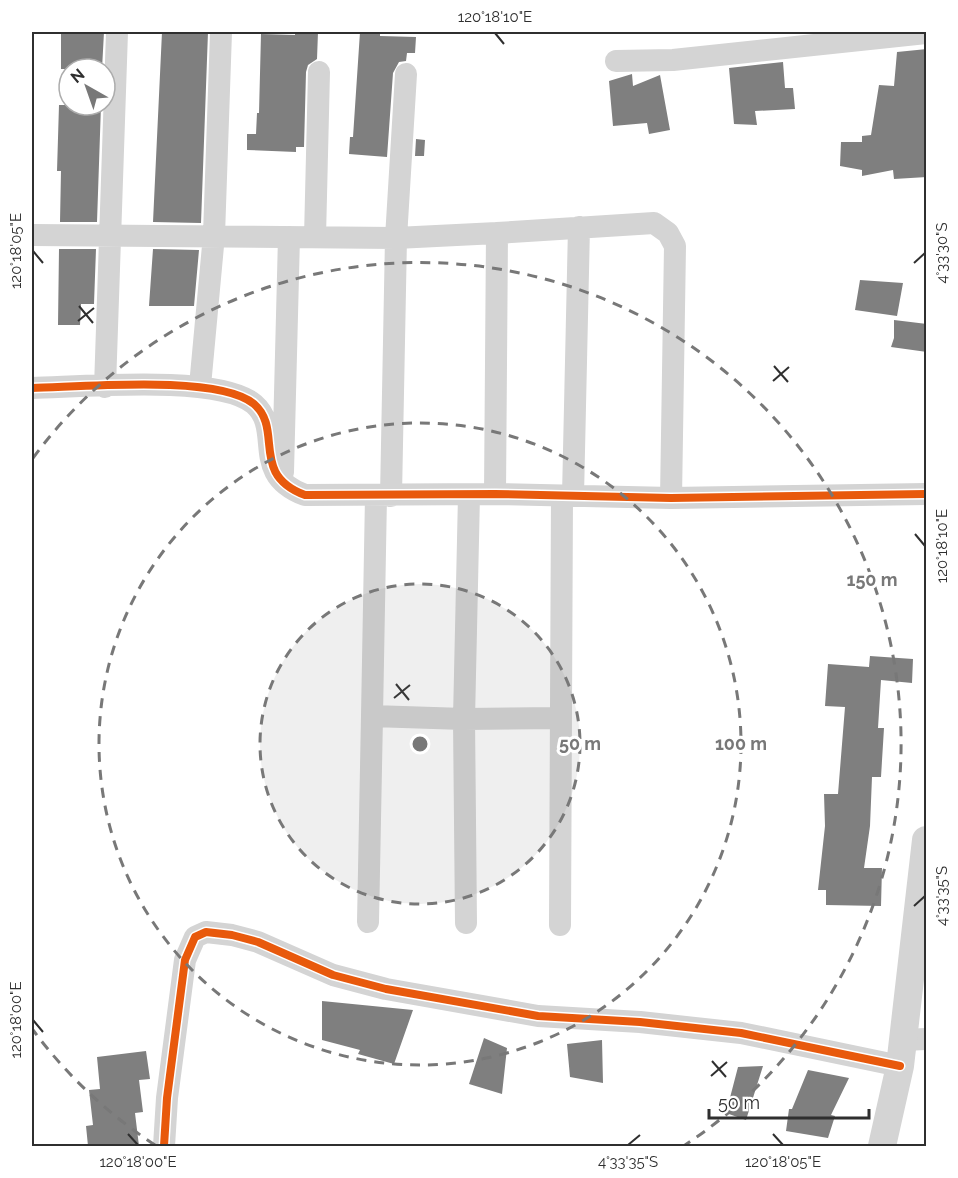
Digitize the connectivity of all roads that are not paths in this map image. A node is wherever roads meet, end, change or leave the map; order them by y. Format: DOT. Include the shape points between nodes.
graph roads {
  1 [pos="117,32"];
  2 [pos="221,32"];
  3 [pos="927,33"];
  4 [pos="616,61"];
  5 [pos="319,72"];
  6 [pos="406,74"];
  7 [pos="579,227"];
  8 [pos="496,233"];
  9 [pos="214,235"];
  10 [pos="32,236"];
  11 [pos="108,237"];
  12 [pos="290,237"];
  13 [pos="315,237"];
  14 [pos="396,238"];
  15 [pos="200,386"];
  16 [pos="105,387"];
  17 [pos="32,388"];
  18 [pos="282,483"];
  19 [pos="495,494"];
  20 [pos="469,495"];
  21 [pos="927,495"];
  22 [pos="383,496"];
  23 [pos="567,496"];
  24 [pos="671,498"];
  25 [pos="372,716"];
  26 [pos="561,718"];
  27 [pos="465,719"];
  28 [pos="927,840"];
  29 [pos="368,922"];
  30 [pos="466,922"];
  31 [pos="560,925"];
  32 [pos="910,1048"];
  33 [pos="165,1146"];
  34 [pos="882,1146"];
  1 -- 11 [label="street"];
  2 -- 9 [label="street"];
  3 -- 4 [label="street" via="673,60"];
  5 -- 13 [label="street"];
  6 -- 14 [label="street"];
  7 -- 8 [label="street"];
  7 -- 23 [label="street"];
  7 -- 24 [label="street" via="654,223 668,233 675,246"];
  8 -- 14 [label="street"];
  8 -- 19 [label="street"];
  9 -- 11 [label="street"];
  9 -- 12 [label="street"];
  9 -- 15 [label="street"];
  10 -- 11 [label="street"];
  11 -- 16 [label="street"];
  12 -- 13 [label="street"];
  12 -- 18 [label="street"];
  13 -- 14 [label="street"];
  14 -- 22 [label="street"];
  15 -- 16 [label="street"];
  15 -- 18 [label="street" via="236,394 255,405 265,423 272,464"];
  16 -- 17 [label="street"];
  18 -- 22 [label="street" via="304,495"];
  19 -- 20 [label="street"];
  19 -- 23 [label="street"];
  20 -- 22 [label="street"];
  20 -- 27 [label="street"];
  21 -- 24 [label="street"];
  22 -- 25 [label="street"];
  23 -- 24 [label="street"];
  23 -- 26 [label="street"];
  25 -- 27 [label="street"];
  25 -- 29 [label="street"];
  26 -- 27 [label="street"];
  26 -- 31 [label="street"];
  27 -- 30 [label="street"];
  28 -- 32 [label="street"];
  32 -- 33 [label="street" via="538,1016 386,989 333,975 258,942 206,932 195,937 184,960"];
  32 -- 34 [label="street"];
}
